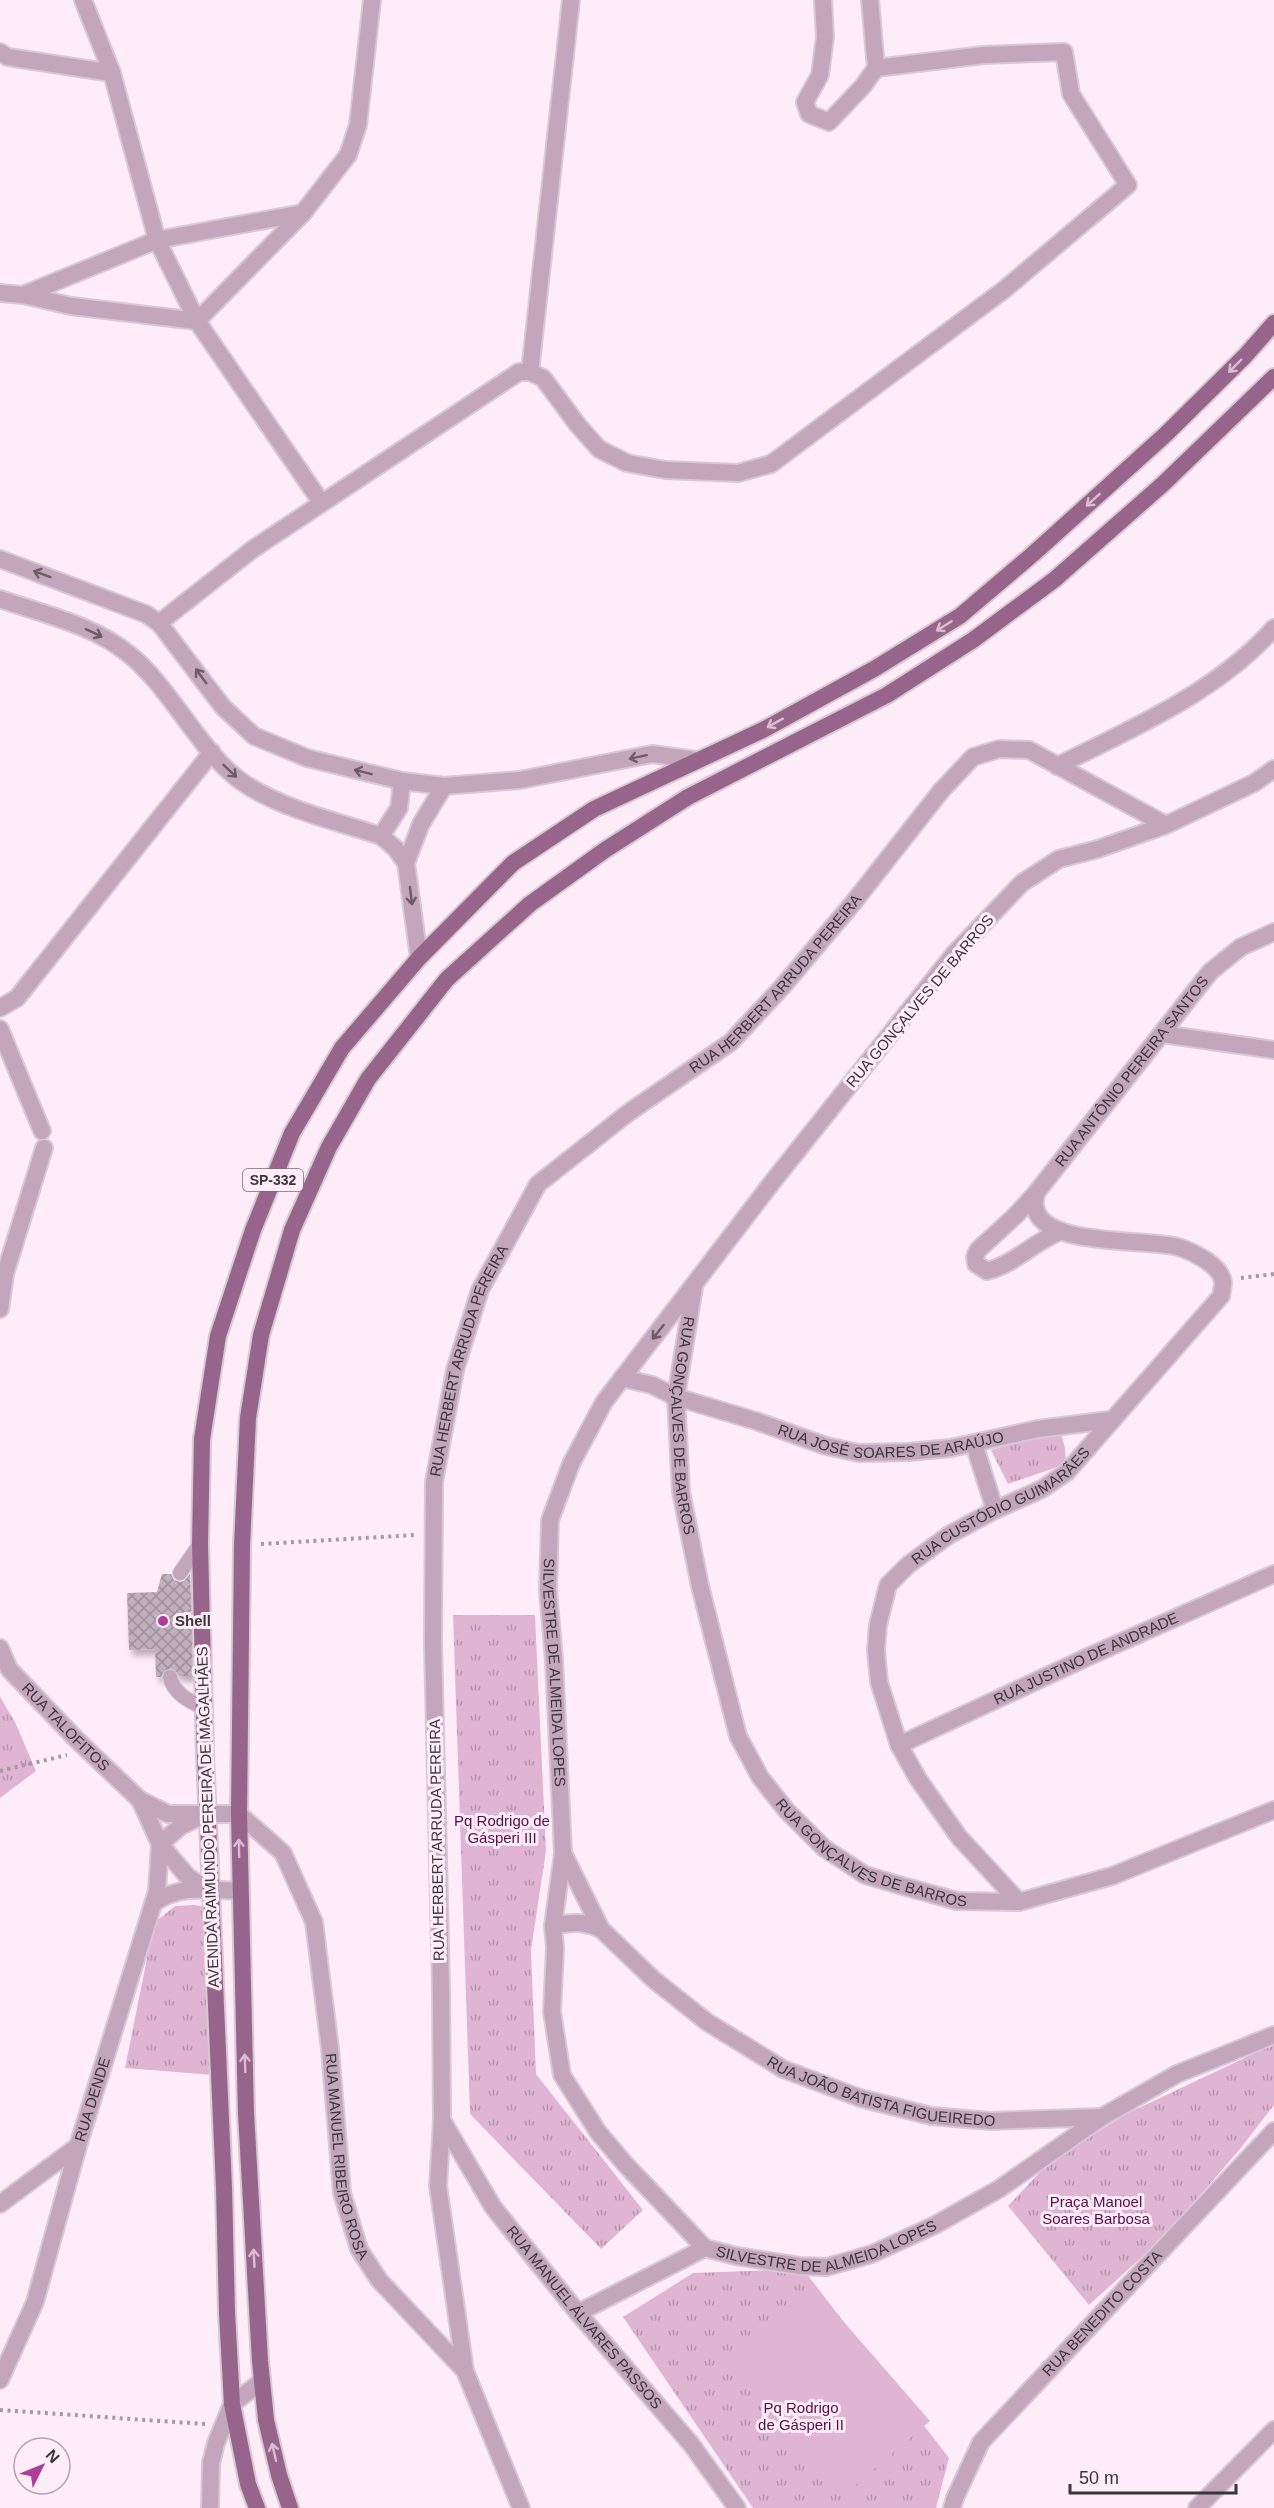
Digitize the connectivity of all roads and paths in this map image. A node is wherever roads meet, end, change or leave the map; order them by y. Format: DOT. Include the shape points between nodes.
graph roads {
  1 [pos="83,0"];
  2 [pos="372,0"];
  3 [pos="571,0"];
  4 [pos="823,0"];
  5 [pos="870,0"];
  6 [pos="0,52"];
  7 [pos="876,68"];
  8 [pos="112,73"];
  9 [pos="303,213"];
  10 [pos="157,240"];
  11 [pos="0,293"];
  12 [pos="23,295"];
  13 [pos="196,321"];
  14 [pos="1274,323"];
  15 [pos="530,372"];
  16 [pos="1274,377"];
  17 [pos="321,502"];
  18 [pos="0,560"];
  19 [pos="0,599"];
  20 [pos="159,623"];
  21 [pos="1274,628"];
  22 [pos="212,752"];
  23 [pos="695,760"];
  24 [pos="1057,765"];
  25 [pos="1274,769"];
  26 [pos="402,781"];
  27 [pos="444,786"];
  28 [pos="1166,825"];
  29 [pos="381,836"];
  30 [pos="406,864"];
  31 [pos="1274,932"];
  32 [pos="419,958"];
  33 [pos="0,1008"];
  34 [pos="0,1029"];
  35 [pos="1162,1034"];
  36 [pos="1274,1050"];
  37 [pos="42,1131"];
  38 [pos="44,1148"];
  39 [pos="1036,1192"];
  40 [pos="1059,1232"];
  41 [pos="1274,1274"];
  42 [pos="3,1275"];
  43 [pos="1223,1280"];
  44 [pos="694,1286"];
  45 [pos="0,1309"];
  46 [pos="622,1378"];
  47 [pos="676,1398"];
  48 [pos="1110,1420"];
  49 [pos="974,1444"];
  50 [pos="995,1510"];
  51 [pos="433,1534"];
  52 [pos="200,1544"];
  53 [pos="242,1545"];
  54 [pos="180,1573"];
  55 [pos="1274,1574"];
  56 [pos="0,1648"];
  57 [pos="170,1677"];
  58 [pos="204,1708"];
  59 [pos="899,1744"];
  60 [pos="88,1750"];
  61 [pos="0,1771"];
  62 [pos="140,1800"];
  63 [pos="1274,1810"];
  64 [pos="207,1814"];
  65 [pos="239,1814"];
  66 [pos="160,1844"];
  67 [pos="563,1853"];
  68 [pos="209,1890"];
  69 [pos="240,1891"];
  70 [pos="1019,1902"];
  71 [pos="154,1903"];
  72 [pos="553,1926"];
  73 [pos="601,1929"];
  74 [pos="1274,2035"];
  75 [pos="1102,2116"];
  76 [pos="442,2120"];
  77 [pos="1274,2131"];
  78 [pos="78,2146"];
  79 [pos="0,2204"];
  80 [pos="705,2248"];
  81 [pos="578,2313"];
  82 [pos="465,2371"];
  83 [pos="0,2380"];
  84 [pos="262,2381"];
  85 [pos="232,2404"];
  86 [pos="0,2410"];
  87 [pos="223,2426"];
  88 [pos="1274,2430"];
  89 [pos="210,2508"];
  90 [pos="257,2508"];
  91 [pos="290,2508"];
  92 [pos="521,2508"];
  93 [pos="737,2508"];
  94 [pos="952,2508"];
  95 [pos="1197,2508"];
  1 -- 8 [label="street"];
  2 -- 9 [label="street" via="358,125 348,155"];
  3 -- 15 [label="street"];
  4 -- 7 [label="street" via="825,37 820,75 805,102 809,114 829,122"];
  5 -- 7 [label="street"];
  6 -- 8 [label="street" via="8,57"];
  7 -- 15 [label="street" via="984,55 1064,52 1071,94 1128,185 1005,289 771,464 738,473 665,470 627,463 600,449 576,424 543,378"];
  8 -- 10 [label="street"];
  9 -- 10 [label="street"];
  9 -- 13 [label="street"];
  10 -- 12 [label="street"];
  10 -- 13 [label="street"];
  11 -- 12 [label="street"];
  12 -- 13 [label="street" via="71,306"];
  13 -- 17 [label="street"];
  14 -- 23 [label="main road, AVENIDA RAIMUNDO PEREIRA DE MAGALHÃES / SP-332, one-way" via="1165,435 960,616 874,669"];
  15 -- 17 [label="street" via="519,372"];
  16 -- 53 [label="main road, AVENIDA RAIMUNDO PEREIRA DE MAGALHÃES / SP-332" via="1163,484 1063,572 991,627 887,695 688,797 605,850 530,904 447,979 368,1079 329,1147 292,1230 261,1335 248,1418"];
  17 -- 20 [label="street" via="253,549"];
  20 -- 18 [label="street, one-way" via="146,614"];
  19 -- 22 [label="street, one-way" via="90,631 129,654"];
  26 -- 20 [label="street, one-way" via="307,758 254,736 223,707"];
  21 -- 24 [label="street" via="1254,650 1214,681"];
  22 -- 29 [label="street, one-way" via="228,771 277,802"];
  22 -- 33 [label="street" via="17,998"];
  23 -- 27 [label="street, one-way" via="652,754 519,780"];
  23 -- 32 [label="main road, AVENIDA RAIMUNDO PEREIRA DE MAGALHÃES / SP-332" via="594,809 513,863"];
  24 -- 28 [label="street, RUA HERBERT ARRUDA PEREIRA"];
  24 -- 51 [label="street, RUA HERBERT ARRUDA PEREIRA" via="1029,750 999,749 973,758 941,791 804,961 731,1042 628,1113 538,1184 480,1290 455,1370 434,1482"];
  25 -- 28 [label="street, RUA GONÇALVES DE BARROS" via="1254,783"];
  26 -- 27 [label="street"];
  26 -- 29 [label="street" via="399,808"];
  27 -- 30 [label="street" via="421,824"];
  28 -- 44 [label="street, RUA GONÇALVES DE BARROS" via="1059,860 1022,883 954,954 876,1049"];
  29 -- 30 [label="street"];
  30 -- 32 [label="street, one-way"];
  31 -- 35 [label="street, RUA ANTÔNIO PEREIRA SANTOS" via="1241,947 1210,972"];
  32 -- 52 [label="main road, AVENIDA RAIMUNDO PEREIRA DE MAGALHÃES / SP-332" via="342,1048 292,1133 253,1230 218,1336 202,1439"];
  34 -- 37 [label="street"];
  35 -- 36 [label="street"];
  35 -- 39 [label="street, RUA ANTÔNIO PEREIRA SANTOS"];
  38 -- 42 [label="street"];
  39 -- 40 [label="street" via="1038,1215"];
  39 -- 40 [label="street, RUA ANTÔNIO PEREIRA SANTOS" via="978,1250 975,1264 987,1270 997,1268"];
  40 -- 43 [label="street" via="1176,1246 1215,1266"];
  41 -- 43 [label="path"];
  42 -- 45 [label="street"];
  43 -- 48 [label="street, RUA CUSTÓDIO GUIMARÃES" via="1221,1296"];
  44 -- 46 [label="street, SILVESTRE DE ALMEIDA LOPES, one-way"];
  44 -- 47 [label="street, RUA GONÇALVES DE BARROS"];
  46 -- 47 [label="street" via="652,1385"];
  46 -- 67 [label="street, SILVESTRE DE ALMEIDA LOPES" via="604,1402 571,1464 550,1520 548,1590"];
  47 -- 49 [label="street, RUA JOSÉ SOARES DE ARAÚJO" via="859,1453"];
  47 -- 70 [label="street, RUA GONÇALVES DE BARROS" via="681,1492 700,1586 738,1736 760,1777 824,1848 865,1875 957,1901"];
  48 -- 49 [label="street, RUA JOSÉ SOARES DE ARAÚJO" via="1038,1429"];
  48 -- 50 [label="street, RUA CUSTÓDIO GUIMARÃES" via="1067,1472 1042,1489"];
  49 -- 50 [label="street"];
  50 -- 59 [label="street, RUA CUSTÓDIO GUIMARÃES" via="949,1535 888,1585 876,1650 879,1682"];
  51 -- 53 [label="path"];
  51 -- 76 [label="street, RUA HERBERT ARRUDA PEREIRA"];
  52 -- 54 [label="lane"];
  52 -- 58 [label="main road, AVENIDA RAIMUNDO PEREIRA DE MAGALHÃES / SP-332"];
  53 -- 65 [label="main road, AVENIDA RAIMUNDO PEREIRA DE MAGALHÃES / SP-332"];
  55 -- 59 [label="street, RUA JUSTINO DE ANDRADE"];
  56 -- 60 [label="street, RUA TALOFITOS" via="9,1669"];
  57 -- 58 [label="lane" via="175,1689 187,1700"];
  58 -- 64 [label="main road, AVENIDA RAIMUNDO PEREIRA DE MAGALHÃES / SP-332"];
  59 -- 70 [label="street, RUA CUSTÓDIO GUIMARÃES" via="918,1779 959,1837"];
  60 -- 61 [label="path"];
  60 -- 62 [label="street, RUA TALOFITOS"];
  62 -- 64 [label="street, RUA TALOFITOS" via="168,1814"];
  62 -- 66 [label="street, RUA TALOFITOS"];
  63 -- 70 [label="street, RUA GONÇALVES DE BARROS" via="1112,1876"];
  64 -- 65 [label="street"];
  64 -- 66 [label="street" via="181,1826"];
  64 -- 68 [label="main road, AVENIDA RAIMUNDO PEREIRA DE MAGALHÃES / SP-332"];
  69 -- 65 [label="main road, AVENIDA RAIMUNDO PEREIRA DE MAGALHÃES / SP-332, one-way"];
  65 -- 82 [label="street, RUA MANUEL RIBEIRO ROSA" via="283,1853 314,1922 342,2193 359,2249 378,2280"];
  66 -- 68 [label="street" via="188,1877"];
  66 -- 71 [label="street, RUA TALOFITOS"];
  67 -- 72 [label="street, SILVESTRE DE ALMEIDA LOPES"];
  67 -- 73 [label="street, RUA JOÃO BATISTA FIGUEIREDO"];
  68 -- 69 [label="street"];
  68 -- 71 [label="street" via="172,1892"];
  68 -- 85 [label="main road, AVENIDA RAIMUNDO PEREIRA DE MAGALHÃES / SP-332"];
  84 -- 69 [label="main road, AVENIDA RAIMUNDO PEREIRA DE MAGALHÃES / SP-332, one-way" via="246,2113"];
  71 -- 78 [label="street, RUA DENDE"];
  72 -- 73 [label="street" via="575,1921"];
  72 -- 80 [label="street, SILVESTRE DE ALMEIDA LOPES" via="552,2012 562,2075 598,2132"];
  73 -- 75 [label="street, RUA JOÃO BATISTA FIGUEIREDO" via="706,2022 794,2074 860,2098 931,2116 991,2121"];
  74 -- 75 [label="street, RUA JOÃO BATISTA FIGUEIREDO" via="1177,2074"];
  75 -- 80 [label="street, SILVESTRE DE ALMEIDA LOPES" via="999,2189 872,2254 827,2267 800,2266"];
  76 -- 81 [label="street, RUA MANUEL ÁLVARES PASSOS" via="493,2206"];
  76 -- 82 [label="street, RUA HERBERT ARRUDA PEREIRA" via="438,2186"];
  77 -- 94 [label="street, RUA BENEDITO COSTA" via="981,2442"];
  78 -- 79 [label="street"];
  78 -- 83 [label="street, RUA DENDE" via="35,2302"];
  80 -- 81 [label="street"];
  81 -- 93 [label="street, RUA MANUEL ÁLVARES PASSOS" via="691,2444"];
  82 -- 92 [label="street, RUA MANUEL RIBEIRO ROSA"];
  84 -- 85 [label="street"];
  91 -- 84 [label="main road, AVENIDA RAIMUNDO PEREIRA DE MAGALHÃES / SP-332, one-way" via="266,2420"];
  85 -- 87 [label="street"];
  85 -- 90 [label="main road, AVENIDA RAIMUNDO PEREIRA DE MAGALHÃES / SP-332" via="248,2484"];
  86 -- 87 [label="path"];
  87 -- 89 [label="street" via="211,2463"];
  88 -- 95 [label="street"];
}
